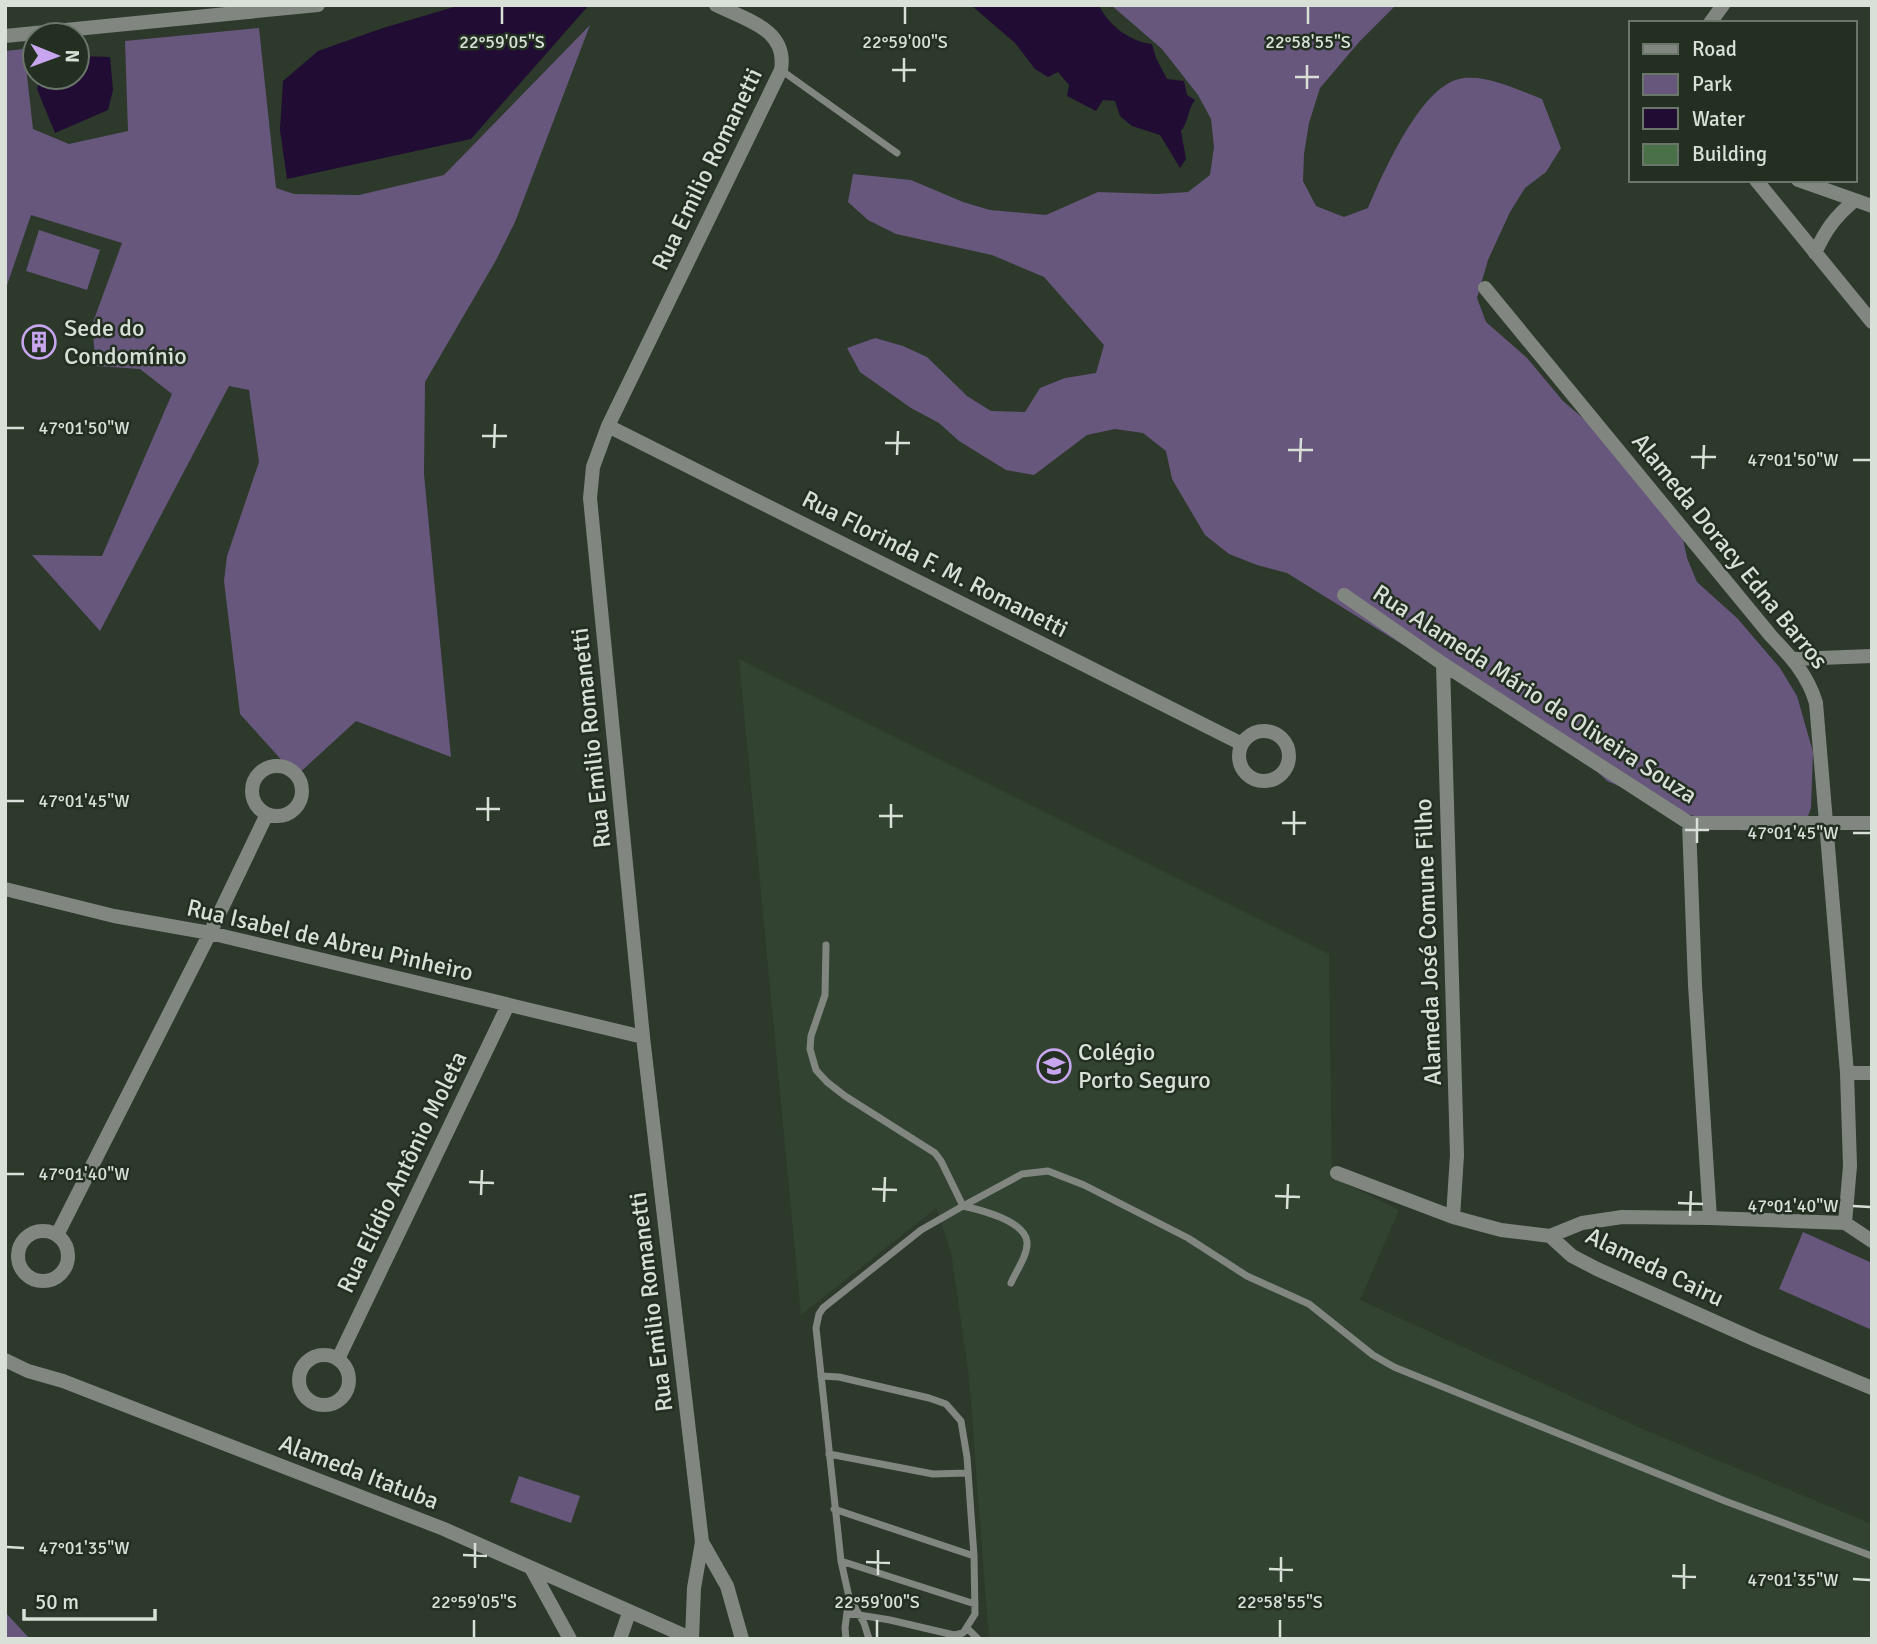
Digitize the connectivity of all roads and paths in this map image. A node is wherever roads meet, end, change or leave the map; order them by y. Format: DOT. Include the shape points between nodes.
graph roads {
  1 [pos="318,5"];
  2 [pos="716,5"];
  3 [pos="1723,5"];
  4 [pos="296,7"];
  5 [pos="1711,21"];
  6 [pos="5,36"];
  7 [pos="781,70"];
  8 [pos="897,153"];
  9 [pos="1758,182"];
  10 [pos="1804,182"];
  11 [pos="1855,200"];
  12 [pos="1872,206"];
  13 [pos="1815,253"];
  14 [pos="1485,288"];
  15 [pos="1872,322"];
  16 [pos="608,426"];
  17 [pos="1344,595"];
  18 [pos="1872,656"];
  19 [pos="1793,659"];
  20 [pos="1443,664"];
  21 [pos="1242,744"];
  22 [pos="267,814"];
  23 [pos="1689,823"];
  24 [pos="1826,823"];
  25 [pos="1872,823"];
  26 [pos="5,889"];
  27 [pos="210,933"];
  28 [pos="825,944"];
  29 [pos="508,1005"];
  30 [pos="643,1037"];
  31 [pos="1847,1073"];
  32 [pos="1872,1073"];
  33 [pos="1337,1173"];
  34 [pos="963,1206"];
  35 [pos="1453,1217"];
  36 [pos="1710,1218"];
  37 [pos="1845,1223"];
  38 [pos="57,1235"];
  39 [pos="1550,1236"];
  40 [pos="1872,1241"];
  41 [pos="1011,1283"];
  42 [pos="338,1359"];
  43 [pos="5,1360"];
  44 [pos="821,1376"];
  45 [pos="1872,1388"];
  46 [pos="829,1454"];
  47 [pos="967,1474"];
  48 [pos="834,1509"];
  49 [pos="702,1542"];
  50 [pos="974,1556"];
  51 [pos="1872,1556"];
  52 [pos="841,1561"];
  53 [pos="531,1568"];
  54 [pos="849,1597"];
  55 [pos="975,1604"];
  56 [pos="629,1613"];
  57 [pos="847,1613"];
  58 [pos="859,1615"];
  59 [pos="967,1628"];
  60 [pos="959,1636"];
  61 [pos="570,1639"];
  62 [pos="620,1639"];
  63 [pos="692,1639"];
  64 [pos="742,1639"];
  65 [pos="846,1639"];
  66 [pos="869,1639"];
  67 [pos="978,1639"];
  1 -- 4 [label="street"];
  2 -- 7 [label="street, Rua Emilio Romanetti" via="775,38 783,59"];
  3 -- 5 [label="street"];
  4 -- 6 [label="street"];
  7 -- 8 [label="lane"];
  7 -- 16 [label="street, Rua Emilio Romanetti"];
  9 -- 13 [label="street"];
  10 -- 11 [label="street"];
  11 -- 12 [label="street"];
  11 -- 13 [label="street" via="1836,215"];
  13 -- 15 [label="street"];
  14 -- 19 [label="street, Alameda Doracy Edna Barros"];
  16 -- 21 [label="street, Rua Florinda F. M. Romanetti"];
  16 -- 30 [label="street, Rua Emilio Romanetti" via="593,467 590,498"];
  17 -- 20 [label="street, Rua Alameda Mário de Oliveira Souza"];
  18 -- 19 [label="street"];
  19 -- 24 [label="street, Alameda Doracy Edna Barros" via="1811,685 1816,703"];
  20 -- 23 [label="street, Rua Alameda Mário de Oliveira Souza"];
  20 -- 35 [label="street, Alameda José Comune Filho" via="1457,1156"];
  22 -- 27 [label="street"];
  23 -- 24 [label="street, Rua Alameda Mário de Oliveira Souza"];
  23 -- 36 [label="street"];
  24 -- 25 [label="street, Rua Alameda Mário de Oliveira Souza"];
  24 -- 31 [label="street, Alameda Doracy Edna Barros"];
  26 -- 27 [label="street, Rua Isabel de Abreu Pinheiro" via="114,916"];
  27 -- 29 [label="street, Rua Isabel de Abreu Pinheiro"];
  27 -- 38 [label="street"];
  28 -- 34 [label="lane" via="825,995 810,1049 816,1070 845,1096 934,1153"];
  29 -- 30 [label="street, Rua Isabel de Abreu Pinheiro"];
  29 -- 42 [label="street, Rua Elídio Antônio Moleta"];
  30 -- 49 [label="street, Rua Emilio Romanetti"];
  31 -- 32 [label="street"];
  31 -- 37 [label="street, Alameda Doracy Edna Barros" via="1850,1166"];
  33 -- 35 [label="street, Alameda Cairu"];
  34 -- 41 [label="lane" via="986,1211 1024,1233 1027,1245"];
  34 -- 44 [label="lane" via="921,1230 823,1308 816,1328"];
  34 -- 51 [label="lane" via="1022,1174 1048,1171 1084,1185 1176,1232 1247,1276 1310,1304 1394,1367 1725,1502"];
  35 -- 39 [label="street, Alameda Cairu" via="1501,1230"];
  36 -- 37 [label="street"];
  36 -- 39 [label="street" via="1622,1217 1582,1223"];
  37 -- 40 [label="street"];
  39 -- 45 [label="street, Alameda Cairu" via="1572,1256 1597,1269"];
  43 -- 53 [label="street, Alameda Itatuba" via="444,1529"];
  44 -- 46 [label="lane"];
  44 -- 47 [label="lane" via="946,1404 961,1421"];
  46 -- 47 [label="lane" via="933,1474"];
  46 -- 48 [label="lane"];
  47 -- 50 [label="lane"];
  48 -- 50 [label="lane"];
  48 -- 52 [label="lane"];
  49 -- 63 [label="street, Rua Emilio Romanetti"];
  49 -- 64 [label="street, Rua Emilio Romanetti" via="727,1586"];
  50 -- 55 [label="lane"];
  52 -- 54 [label="lane"];
  52 -- 55 [label="lane"];
  53 -- 56 [label="street, Alameda Itatuba"];
  53 -- 61 [label="street"];
  54 -- 57 [label="lane"];
  54 -- 58 [label="lane"];
  55 -- 59 [label="lane"];
  56 -- 62 [label="street"];
  56 -- 63 [label="street, Alameda Itatuba"];
  57 -- 58 [label="lane"];
  57 -- 65 [label="lane"];
  58 -- 60 [label="lane"];
  58 -- 66 [label="lane"];
  59 -- 60 [label="lane"];
  59 -- 67 [label="lane"];
}
